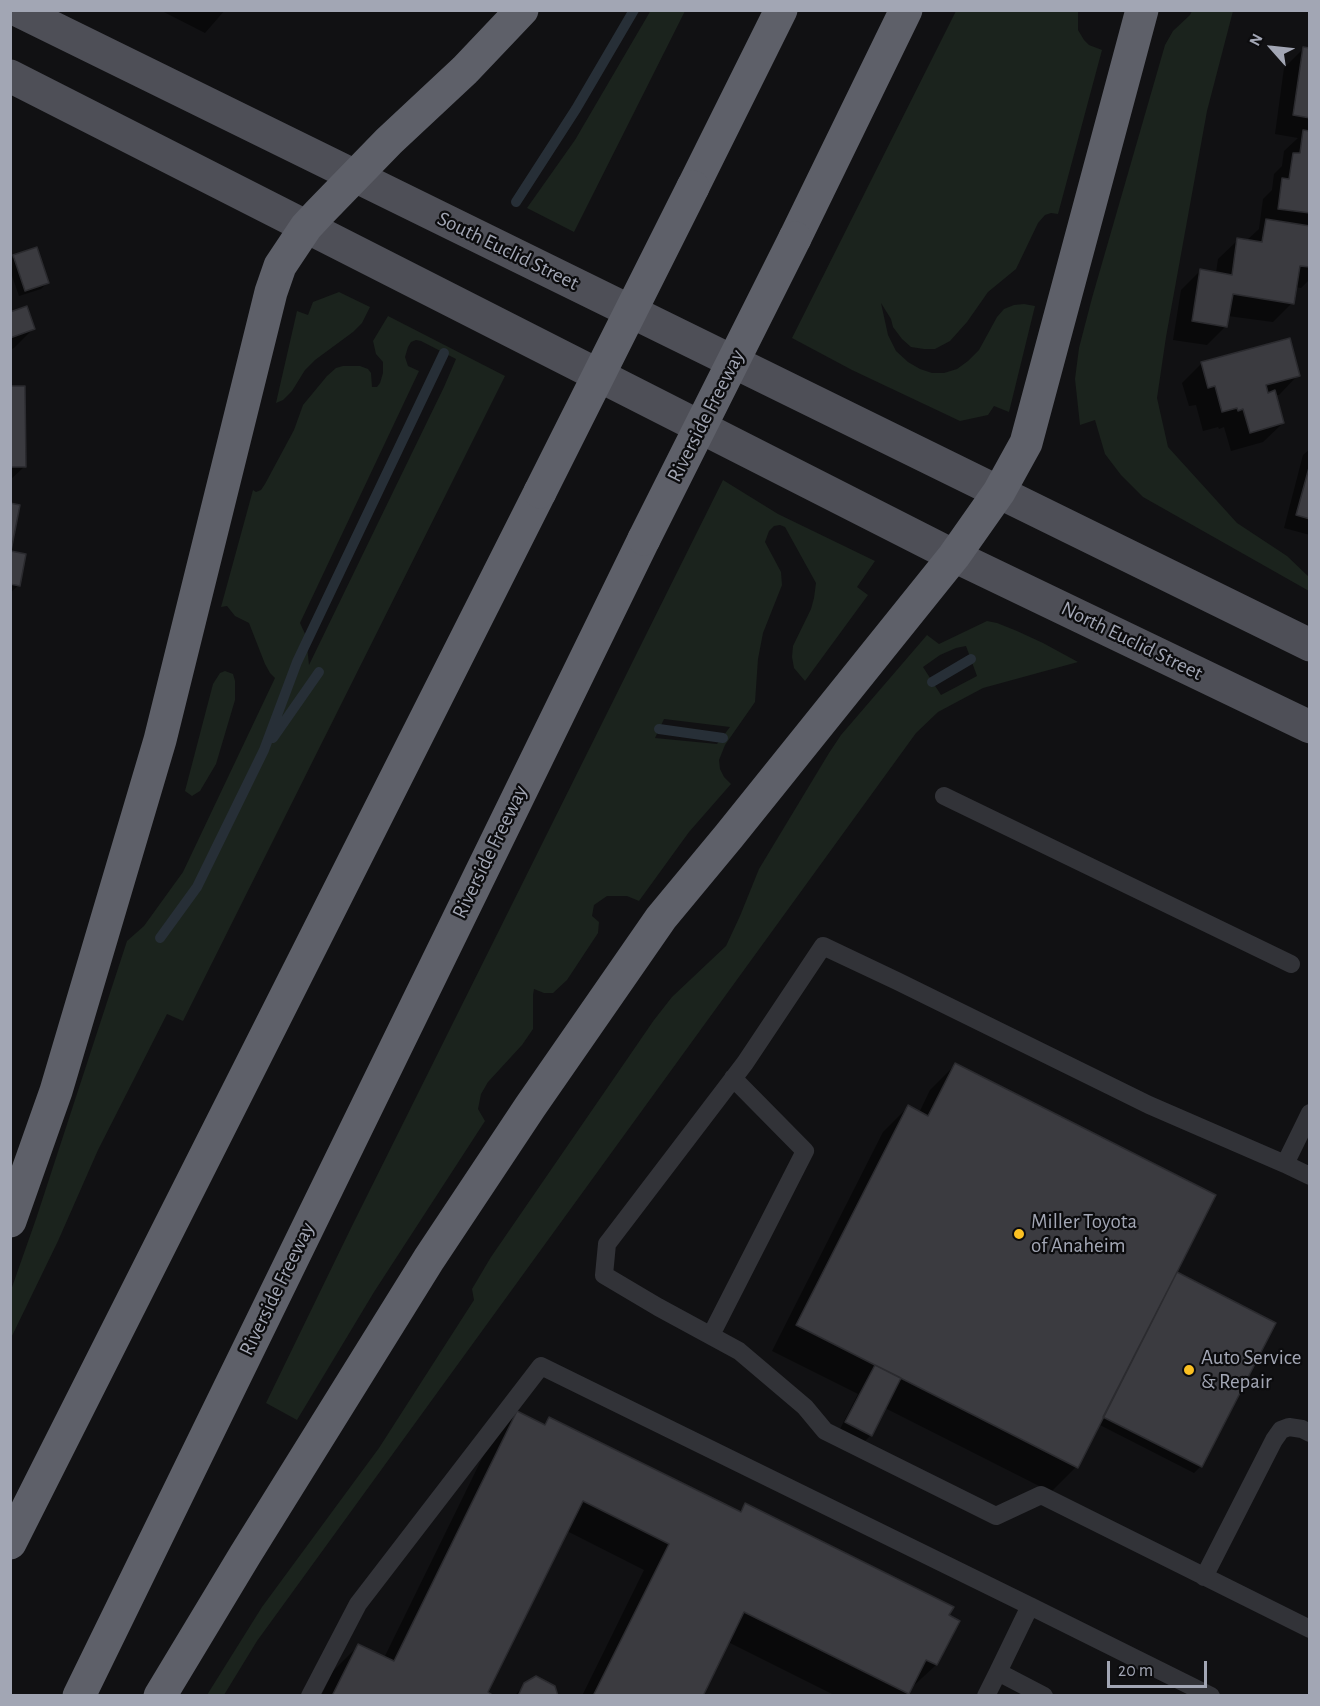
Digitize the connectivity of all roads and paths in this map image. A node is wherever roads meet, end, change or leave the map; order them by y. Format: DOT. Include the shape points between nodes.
graph roads {
  1 [pos="17,10"];
  2 [pos="522,10"];
  3 [pos="781,10"];
  4 [pos="906,10"];
  5 [pos="1142,10"];
  6 [pos="10,76"];
  7 [pos="355,177"];
  8 [pos="306,227"];
  9 [pos="999,492"];
  10 [pos="954,556"];
  11 [pos="1310,645"];
  12 [pos="1310,727"];
  13 [pos="944,795"];
  14 [pos="1292,964"];
  15 [pos="733,1078"];
  16 [pos="1310,1113"];
  17 [pos="1285,1164"];
  18 [pos="1310,1176"];
  19 [pos="10,1221"];
  20 [pos="711,1335"];
  21 [pos="1310,1433"];
  22 [pos="10,1543"];
  23 [pos="1204,1577"];
  24 [pos="1030,1606"];
  25 [pos="1310,1629"];
  26 [pos="998,1672"];
  27 [pos="79,1695"];
  28 [pos="160,1695"];
  29 [pos="310,1695"];
  30 [pos="986,1695"];
  31 [pos="1044,1695"];
  32 [pos="1210,1695"];
  1 -- 7 [label="main road, South Euclid Street"];
  2 -- 7 [label="highway"];
  3 -- 22 [label="highway, bridge"];
  4 -- 27 [label="highway, Riverside Freeway, bridge"];
  5 -- 9 [label="highway" via="1026,443"];
  6 -- 8 [label="main road"];
  7 -- 8 [label="highway"];
  7 -- 9 [label="main road, South Euclid Street"];
  8 -- 10 [label="main road"];
  8 -- 19 [label="highway" via="280,266 271,292 159,740 56,1091"];
  9 -- 10 [label="highway"];
  9 -- 11 [label="main road"];
  10 -- 12 [label="main road, North Euclid Street"];
  10 -- 28 [label="highway" via="661,918 429,1259"];
  13 -- 14 [label="lane"];
  15 -- 17 [label="lane" via="824,946 1149,1105"];
  15 -- 20 [label="lane" via="805,1151"];
  15 -- 20 [label="lane" via="607,1244 604,1275"];
  16 -- 17 [label="lane"];
  17 -- 18 [label="lane"];
  20 -- 23 [label="lane" via="739,1351 805,1407 825,1431 996,1516 1041,1495"];
  21 -- 23 [label="lane" via="1289,1427 1281,1430"];
  23 -- 25 [label="lane"];
  24 -- 26 [label="lane"];
  24 -- 29 [label="lane" via="541,1366 358,1604"];
  24 -- 32 [label="lane"];
  26 -- 30 [label="lane"];
  26 -- 31 [label="lane"];
}
